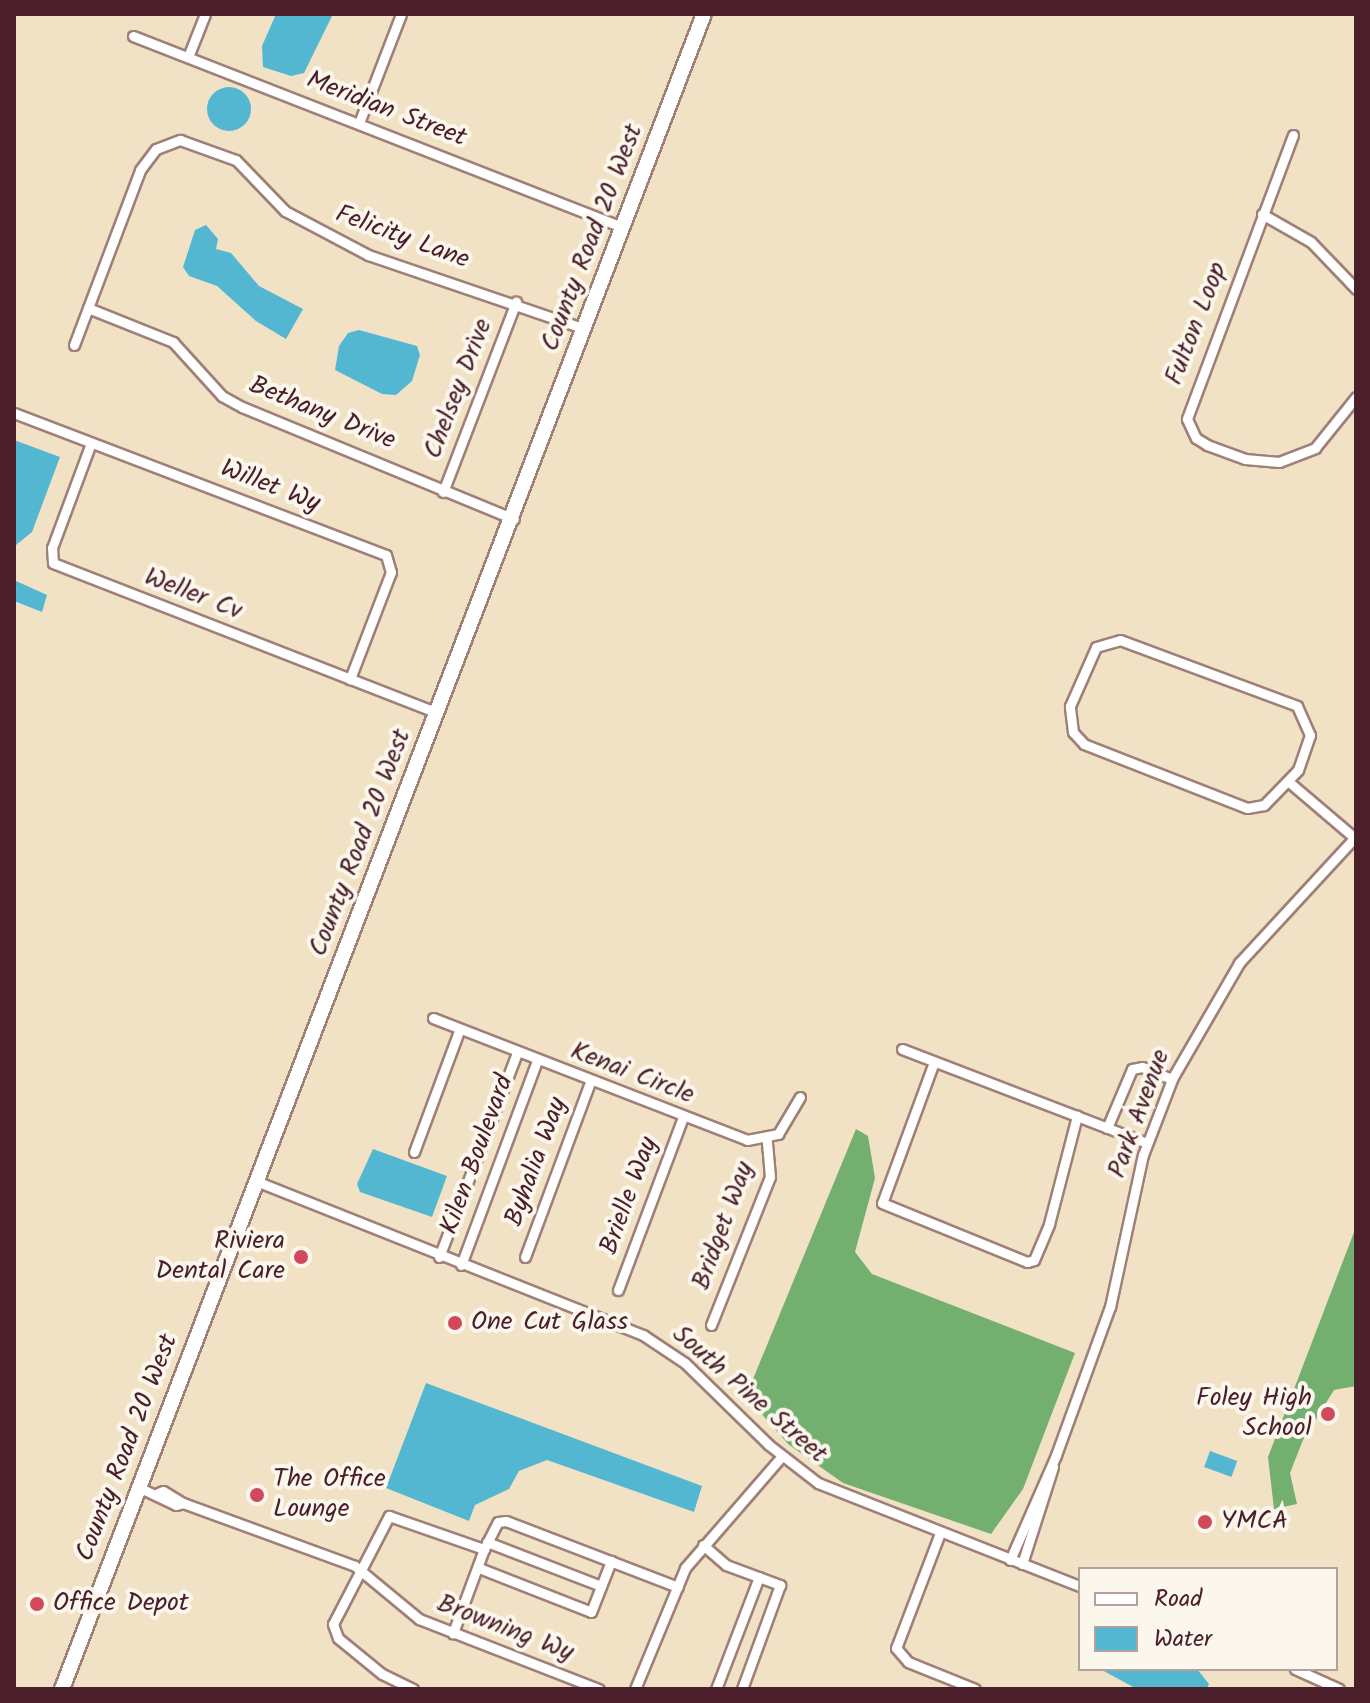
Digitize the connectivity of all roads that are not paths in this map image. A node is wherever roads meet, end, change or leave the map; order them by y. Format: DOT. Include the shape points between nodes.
graph roads {
  1 [pos="205,14"];
  2 [pos="401,14"];
  3 [pos="704,14"];
  4 [pos="133,36"];
  5 [pos="188,57"];
  6 [pos="359,123"];
  7 [pos="1293,135"];
  8 [pos="1262,214"];
  9 [pos="622,227"];
  10 [pos="1356,289"];
  11 [pos="516,302"];
  12 [pos="88,308"];
  13 [pos="585,329"];
  14 [pos="74,345"];
  15 [pos="1356,397"];
  16 [pos="14,413"];
  17 [pos="91,443"];
  18 [pos="443,492"];
  19 [pos="514,519"];
  20 [pos="350,679"];
  21 [pos="438,713"];
  22 [pos="1289,782"];
  23 [pos="1356,838"];
  24 [pos="433,1018"];
  25 [pos="459,1031"];
  26 [pos="902,1049"];
  27 [pos="517,1053"];
  28 [pos="537,1061"];
  29 [pos="934,1062"];
  30 [pos="1172,1079"];
  31 [pos="590,1082"];
  32 [pos="800,1097"];
  33 [pos="1077,1116"];
  34 [pos="683,1117"];
  35 [pos="1107,1128"];
  36 [pos="767,1140"];
  37 [pos="1147,1143"];
  38 [pos="414,1152"];
  39 [pos="479,1153"];
  40 [pos="499,1161"];
  41 [pos="256,1181"];
  42 [pos="439,1257"];
  43 [pos="525,1257"];
  44 [pos="461,1265"];
  45 [pos="618,1290"];
  46 [pos="711,1325"];
  47 [pos="1056,1455"];
  48 [pos="782,1456"];
  49 [pos="138,1487"];
  50 [pos="940,1533"];
  51 [pos="486,1545"];
  52 [pos="703,1545"];
  53 [pos="1010,1560"];
  54 [pos="611,1561"];
  55 [pos="1022,1564"];
  56 [pos="479,1568"];
  57 [pos="364,1572"];
  58 [pos="759,1577"];
  59 [pos="1078,1585"];
  60 [pos="601,1586"];
  61 [pos="678,1587"];
  62 [pos="453,1633"];
  63 [pos="1299,1671"];
  64 [pos="62,1689"];
  65 [pos="413,1689"];
  66 [pos="599,1689"];
  67 [pos="635,1689"];
  68 [pos="716,1689"];
  69 [pos="742,1689"];
  70 [pos="975,1689"];
  71 [pos="1339,1689"];
  1 -- 5 [label="street"];
  2 -- 6 [label="street"];
  3 -- 9 [label="street, County Road 20 West"];
  4 -- 5 [label="street, Meridian Street"];
  5 -- 6 [label="street, Meridian Street"];
  6 -- 9 [label="street, Meridian Street"];
  7 -- 8 [label="street, Fulton Loop"];
  8 -- 10 [label="street" via="1311,242"];
  8 -- 15 [label="street, Fulton Loop" via="1188,409 1189,429 1207,445 1245,459 1279,462 1315,448"];
  9 -- 13 [label="street, County Road 20 West"];
  11 -- 12 [label="street, Felicity Lane" via="368,255 307,226 236,160 180,140 156,149 140,170"];
  11 -- 13 [label="street, Felicity Lane"];
  11 -- 18 [label="street, Chelsey Drive"];
  12 -- 14 [label="street, Felicity Lane"];
  12 -- 18 [label="street, Bethany Drive" via="173,342 222,396 242,407 382,461"];
  13 -- 19 [label="street, County Road 20 West"];
  16 -- 17 [label="street, Willet Wy"];
  17 -- 20 [label="street, Weller Cv" via="52,548 53,563"];
  17 -- 20 [label="street, Willet Wy" via="391,559"];
  18 -- 19 [label="street, Bethany Drive"];
  19 -- 21 [label="street, County Road 20 West"];
  20 -- 21 [label="street, Weller Cv"];
  21 -- 41 [label="street, County Road 20 West"];
  22 -- 22 [label="street" via="1308,747 1312,722 1297,706 1134,642 1105,639 1096,647 1070,706 1068,734 1092,751 1237,806 1264,805"];
  22 -- 23 [label="street"];
  23 -- 30 [label="street, Park Avenue" via="1239,963"];
  24 -- 25 [label="street, Kenai Circle"];
  25 -- 27 [label="street, Kenai Circle"];
  25 -- 38 [label="street"];
  26 -- 29 [label="street"];
  27 -- 28 [label="street, Kenai Circle"];
  27 -- 39 [label="street, Kilen Boulevard"];
  28 -- 31 [label="street, Kenai Circle"];
  28 -- 40 [label="street, Kilen Boulevard"];
  29 -- 33 [label="street"];
  29 -- 33 [label="street" via="882,1203 1027,1262 1034,1260 1054,1209"];
  30 -- 35 [label="street" via="1142,1067 1132,1069"];
  30 -- 37 [label="street, Park Avenue"];
  31 -- 34 [label="street, Kenai Circle"];
  31 -- 43 [label="street, Byhalia Way"];
  32 -- 36 [label="street" via="788,1123"];
  33 -- 35 [label="street"];
  34 -- 36 [label="street, Kenai Circle" via="747,1140"];
  34 -- 45 [label="street, Brielle Way"];
  35 -- 37 [label="street"];
  36 -- 46 [label="street, Bridget Way" via="770,1177"];
  37 -- 47 [label="street, Park Avenue" via="1110,1307"];
  39 -- 40 [label="street"];
  39 -- 42 [label="street, Kilen Boulevard"];
  40 -- 44 [label="street, Kilen Boulevard"];
  41 -- 42 [label="street, South Pine Street"];
  41 -- 49 [label="street, County Road 20 West"];
  42 -- 44 [label="street, South Pine Street"];
  44 -- 48 [label="street, South Pine Street" via="643,1335 685,1363"];
  47 -- 53 [label="street, Park Avenue"];
  47 -- 55 [label="street, Park Avenue"];
  48 -- 50 [label="street, South Pine Street" via="818,1483"];
  48 -- 52 [label="street"];
  49 -- 57 [label="street, Browning Wy"];
  49 -- 64 [label="street, County Road 20 West"];
  50 -- 53 [label="street, South Pine Street"];
  50 -- 70 [label="street" via="896,1648 908,1662"];
  51 -- 54 [label="street" via="498,1522 506,1521"];
  51 -- 56 [label="street"];
  51 -- 57 [label="street" via="395,1514 384,1521"];
  51 -- 60 [label="street"];
  52 -- 58 [label="street" via="726,1565"];
  52 -- 61 [label="street"];
  53 -- 55 [label="street, South Pine Street"];
  54 -- 60 [label="street"];
  54 -- 61 [label="street"];
  55 -- 59 [label="street, South Pine Street"];
  56 -- 60 [label="street" via="591,1612"];
  56 -- 62 [label="street"];
  57 -- 62 [label="street, Browning Wy" via="406,1611"];
  57 -- 65 [label="street" via="338,1613 334,1632 382,1674"];
  58 -- 68 [label="street"];
  58 -- 69 [label="street" via="780,1585"];
  61 -- 67 [label="street"];
  62 -- 66 [label="street, Browning Wy"];
  63 -- 71 [label="street"];
}
